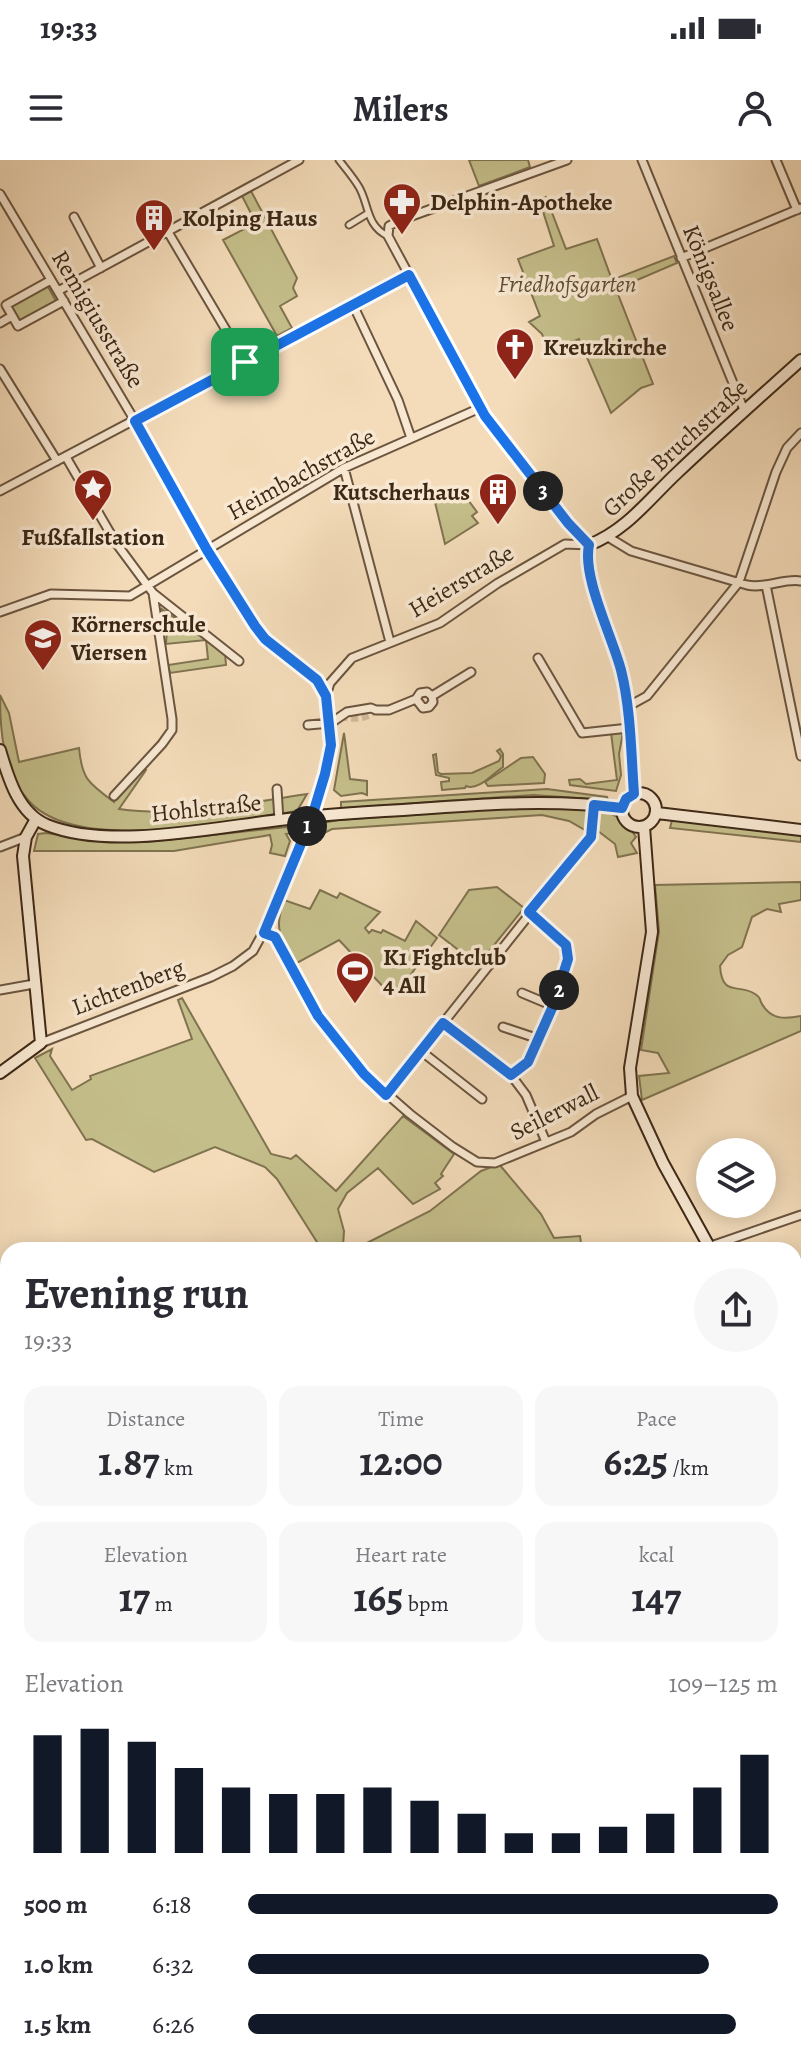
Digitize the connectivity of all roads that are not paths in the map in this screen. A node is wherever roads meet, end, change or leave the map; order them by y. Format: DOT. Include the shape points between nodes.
graph roads {
  1 [pos="299,160"];
  2 [pos="339,160"];
  3 [pos="567,160"];
  4 [pos="642,160"];
  5 [pos="776,160"];
  6 [pos="0,194"];
  7 [pos="799,209"];
  8 [pos="367,214"];
  9 [pos="74,217"];
  10 [pos="349,225"];
  11 [pos="168,232"];
  12 [pos="388,236"];
  13 [pos="681,258"];
  14 [pos="101,268"];
  15 [pos="409,275"];
  16 [pos="51,280"];
  17 [pos="58,291"];
  18 [pos="0,296"];
  19 [pos="64,301"];
  20 [pos="6,305"];
  21 [pos="352,307"];
  22 [pos="12,316"];
  23 [pos="0,323"];
  24 [pos="801,360"];
  25 [pos="245,362"];
  26 [pos="0,369"];
  27 [pos="480,408"];
  28 [pos="744,410"];
  29 [pos="135,421"];
  30 [pos="801,433"];
  31 [pos="411,438"];
  32 [pos="66,457"];
  33 [pos="57,461"];
  34 [pos="344,468"];
  35 [pos="0,491"];
  36 [pos="608,537"];
  37 [pos="589,545"];
  38 [pos="207,550"];
  39 [pos="801,581"];
  40 [pos="739,582"];
  41 [pos="146,585"];
  42 [pos="766,585"];
  43 [pos="153,593"];
  44 [pos="0,612"];
  45 [pos="390,642"];
  46 [pos="538,658"];
  47 [pos="239,661"];
  48 [pos="471,672"];
  49 [pos="326,696"];
  50 [pos="627,707"];
  51 [pos="331,723"];
  52 [pos="308,725"];
  53 [pos="629,728"];
  54 [pos="0,750"];
  55 [pos="801,756"];
  56 [pos="277,789"];
  57 [pos="634,794"];
  58 [pos="114,796"];
  59 [pos="594,805"];
  60 [pos="622,808"];
  61 [pos="657,813"];
  62 [pos="312,817"];
  63 [pos="36,819"];
  64 [pos="279,820"];
  65 [pos="644,827"];
  66 [pos="801,830"];
  67 [pos="26,837"];
  68 [pos="0,847"];
  69 [pos="529,912"];
  70 [pos="264,933"];
  71 [pos="34,984"];
  72 [pos="0,990"];
  73 [pos="522,993"];
  74 [pos="553,1006"];
  75 [pos="443,1023"];
  76 [pos="503,1027"];
  77 [pos="539,1039"];
  78 [pos="41,1043"];
  79 [pos="421,1051"];
  80 [pos="0,1073"];
  81 [pos="511,1075"];
  82 [pos="386,1095"];
  83 [pos="632,1096"];
  84 [pos="482,1099"];
  85 [pos="546,1142"];
  86 [pos="801,1215"];
  87 [pos="707,1242"];
  88 [pos="727,1242"];
  1 -- 11 [label="street"];
  2 -- 8 [label="street" via="360,189"];
  3 -- 12 [label="street" via="389,226"];
  4 -- 13 [label="street, Königsallee"];
  5 -- 7 [label="street"];
  6 -- 16 [label="street, Remigiusstraße"];
  7 -- 13 [label="street"];
  8 -- 10 [label="street"];
  8 -- 12 [label="street"];
  9 -- 14 [label="street"];
  11 -- 14 [label="street"];
  11 -- 25 [label="street"];
  12 -- 15 [label="street"];
  13 -- 28 [label="street, Königsallee"];
  14 -- 17 [label="street"];
  15 -- 21 [label="street"];
  15 -- 27 [label="street"];
  16 -- 17 [label="street, Remigiusstraße"];
  16 -- 20 [label="street"];
  17 -- 19 [label="street, Remigiusstraße"];
  18 -- 20 [label="street"];
  19 -- 22 [label="street" via="18,326"];
  19 -- 29 [label="street, Remigiusstraße"];
  20 -- 22 [label="street"];
  21 -- 25 [label="street"];
  21 -- 31 [label="street"];
  22 -- 23 [label="street"];
  24 -- 28 [label="main road, Große Bruchstraße"];
  25 -- 29 [label="street"];
  26 -- 33 [label="street"];
  27 -- 31 [label="street, Heimbachstraße"];
  27 -- 37 [label="street"];
  28 -- 36 [label="main road, Große Bruchstraße"];
  29 -- 32 [label="street"];
  29 -- 38 [label="street, Remigiusstraße"];
  30 -- 40 [label="street" via="776,472"];
  31 -- 34 [label="street, Heimbachstraße"];
  32 -- 33 [label="street"];
  32 -- 41 [label="street"];
  33 -- 35 [label="street"];
  34 -- 38 [label="street, Heimbachstraße"];
  34 -- 45 [label="street"];
  36 -- 37 [label="main road, Große Bruchstraße"];
  36 -- 40 [label="street" via="631,551"];
  37 -- 45 [label="street, Heierstraße" via="565,544 440,623"];
  37 -- 50 [label="main road, Große Bruchstraße" via="587,566 621,671"];
  38 -- 41 [label="street, Heimbachstraße"];
  38 -- 49 [label="street, Remigiusstraße" via="265,639 317,680"];
  39 -- 42 [label="street"];
  40 -- 42 [label="street"];
  40 -- 50 [label="street" via="647,696"];
  41 -- 43 [label="street"];
  41 -- 44 [label="street, Heimbachstraße" via="130,596 51,594"];
  42 -- 55 [label="street"];
  43 -- 47 [label="street"];
  43 -- 58 [label="street" via="172,730"];
  45 -- 49 [label="street, Heierstraße" via="352,658 330,683"];
  46 -- 53 [label="street" via="582,733"];
  48 -- 51 [label="street" via="432,696 420,693 389,710 347,712"];
  49 -- 51 [label="street, Lichtenberg"];
  50 -- 53 [label="main road"];
  51 -- 52 [label="street"];
  51 -- 62 [label="street, Lichtenberg" via="331,745"];
  53 -- 57 [label="main road"];
  54 -- 63 [label="main road" via="13,788"];
  56 -- 64 [label="street"];
  57 -- 60 [label="main road"];
  57 -- 61 [label="main road" via="651,797"];
  59 -- 60 [label="main road, Hohlstraße"];
  59 -- 62 [label="main road, Hohlstraße" via="509,803"];
  59 -- 69 [label="street" via="591,837"];
  60 -- 65 [label="main road" via="628,824"];
  61 -- 65 [label="main road"];
  61 -- 66 [label="main road"];
  62 -- 64 [label="main road, Hohlstraße"];
  62 -- 70 [label="street, Lichtenberg"];
  63 -- 64 [label="main road, Hohlstraße" via="62,829 110,835"];
  63 -- 67 [label="main road"];
  65 -- 83 [label="main road" via="652,932 630,1068"];
  67 -- 68 [label="street"];
  67 -- 71 [label="main road" via="23,856"];
  69 -- 74 [label="street" via="566,945 568,959"];
  69 -- 75 [label="street"];
  70 -- 78 [label="street, Lichtenberg" via="253,951 211,977"];
  70 -- 82 [label="street, Seilerwall" via="275,937 318,1016"];
  71 -- 72 [label="street"];
  71 -- 78 [label="main road"];
  73 -- 74 [label="street"];
  74 -- 77 [label="street"];
  75 -- 79 [label="street"];
  75 -- 81 [label="street"];
  76 -- 77 [label="street"];
  77 -- 81 [label="street" via="528,1062"];
  78 -- 80 [label="main road, Lichtenberg"];
  79 -- 82 [label="street"];
  79 -- 84 [label="street"];
  81 -- 85 [label="street" via="526,1095"];
  82 -- 85 [label="street, Seilerwall" via="477,1162 495,1163"];
  83 -- 85 [label="street, Seilerwall"];
  83 -- 87 [label="main road"];
  86 -- 88 [label="street"];
}
